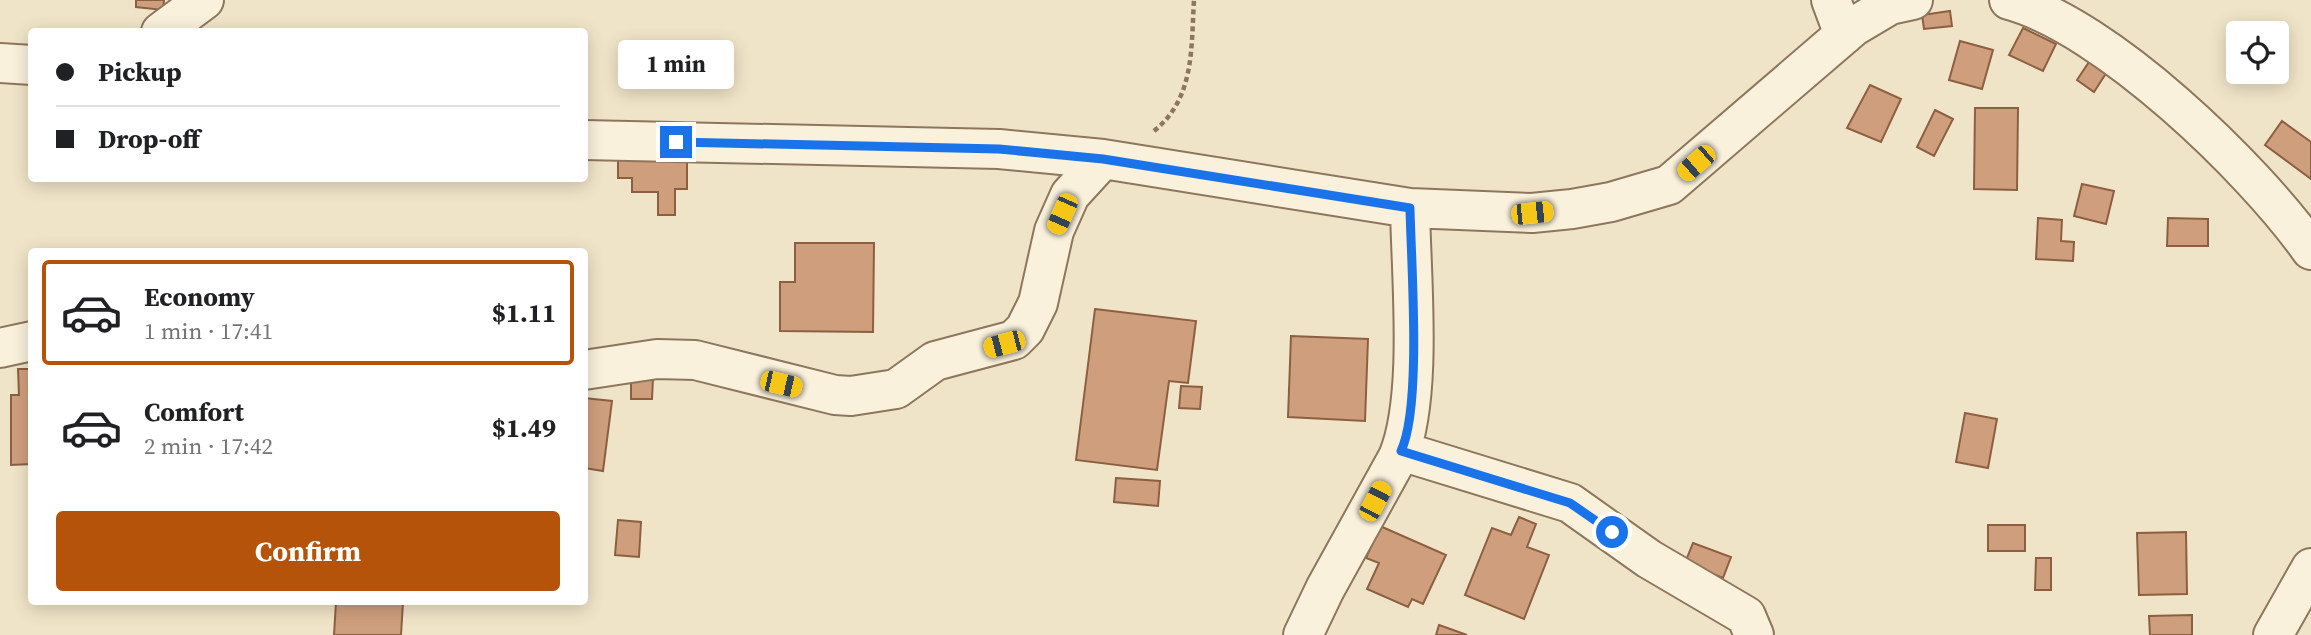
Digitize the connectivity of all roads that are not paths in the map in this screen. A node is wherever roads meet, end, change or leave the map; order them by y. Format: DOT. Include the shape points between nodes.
graph roads {
  1 [pos="204,0"];
  2 [pos="1913,0"];
  3 [pos="2009,0"];
  4 [pos="1837,17"];
  5 [pos="166,28"];
  6 [pos="0,63"];
  7 [pos="28,65"];
  8 [pos="588,140"];
  9 [pos="1103,159"];
  10 [pos="1410,208"];
  11 [pos="2311,250"];
  12 [pos="28,342"];
  13 [pos="0,348"];
  14 [pos="588,370"];
  15 [pos="1401,451"];
  16 [pos="2311,568"];
  17 [pos="2288,629"];
  18 [pos="1303,635"];
  19 [pos="1754,635"];
  1 -- 5 [label="street"];
  2 -- 4 [label="street" via="1868,15"];
  3 -- 11 [label="street" via="2054,16 2148,82 2245,170"];
  4 -- 10 [label="street" via="1680,177 1657,191 1532,213"];
  6 -- 7 [label="street"];
  8 -- 9 [label="street" via="908,145"];
  9 -- 10 [label="street"];
  9 -- 14 [label="street" via="1070,195 1054,232 1038,303 1025,329 1004,344 935,361 896,390 835,395 781,384 732,367 676,359"];
  10 -- 15 [label="street" via="1412,380"];
  12 -- 13 [label="street"];
  15 -- 18 [label="street"];
  15 -- 19 [label="street" via="1570,503 1649,559 1746,616"];
  16 -- 17 [label="street"];
}
